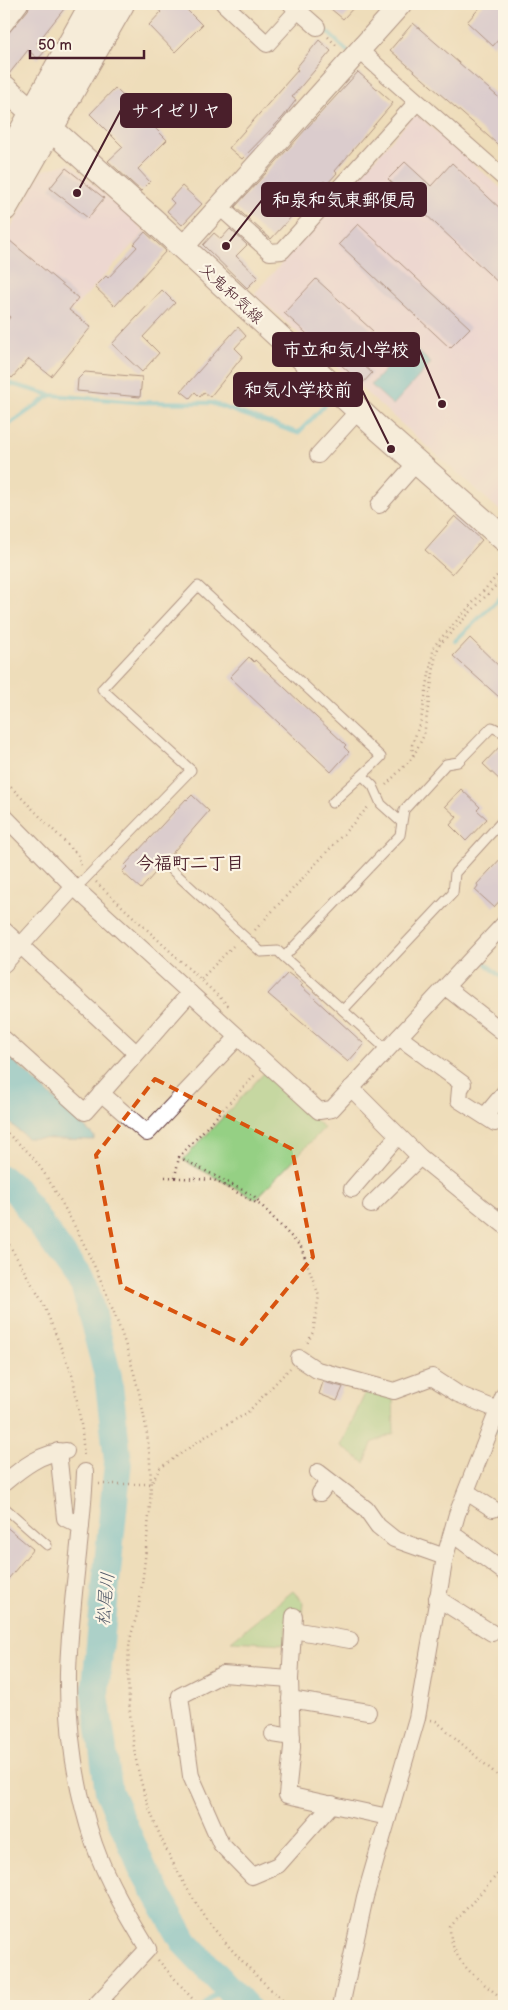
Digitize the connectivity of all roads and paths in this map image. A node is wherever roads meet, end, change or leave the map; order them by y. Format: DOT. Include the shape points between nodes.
graph roads {
  1 [pos="20,4"];
  2 [pos="93,4"];
  3 [pos="224,4"];
  4 [pos="401,4"];
  5 [pos="121,5"];
  6 [pos="295,7"];
  7 [pos="4,25"];
  8 [pos="317,27"];
  9 [pos="356,56"];
  10 [pos="4,87"];
  11 [pos="417,102"];
  12 [pos="41,120"];
  13 [pos="4,165"];
  14 [pos="504,178"];
  15 [pos="220,207"];
  16 [pos="4,208"];
  17 [pos="183,247"];
  18 [pos="359,410"];
  19 [pos="318,455"];
  20 [pos="417,462"];
  21 [pos="379,505"];
  22 [pos="504,539"];
  23 [pos="504,568"];
  24 [pos="504,576"];
  25 [pos="504,733"];
  26 [pos="413,757"];
  27 [pos="363,776"];
  28 [pos="4,780"];
  29 [pos="377,794"];
  30 [pos="332,804"];
  31 [pos="4,816"];
  32 [pos="504,819"];
  33 [pos="401,822"];
  34 [pos="173,871"];
  35 [pos="88,875"];
  36 [pos="74,887"];
  37 [pos="504,924"];
  38 [pos="4,930"];
  39 [pos="243,936"];
  40 [pos="20,945"];
  41 [pos="284,957"];
  42 [pos="4,964"];
  43 [pos="201,979"];
  44 [pos="447,988"];
  45 [pos="190,993"];
  46 [pos="343,1010"];
  47 [pos="238,1014"];
  48 [pos="504,1033"];
  49 [pos="238,1037"];
  50 [pos="399,1037"];
  51 [pos="4,1039"];
  52 [pos="387,1050"];
  53 [pos="136,1053"];
  54 [pos="259,1071"];
  55 [pos="351,1088"];
  56 [pos="101,1093"];
  57 [pos="504,1093"];
  58 [pos="4,1130"];
  59 [pos="397,1137"];
  60 [pos="179,1157"];
  61 [pos="420,1157"];
  62 [pos="165,1177"];
  63 [pos="176,1177"];
  64 [pos="352,1189"];
  65 [pos="372,1205"];
  66 [pos="262,1206"];
  67 [pos="504,1225"];
  68 [pos="4,1236"];
  69 [pos="299,1358"];
  70 [pos="501,1403"];
  71 [pos="85,1478"];
  72 [pos="322,1482"];
  73 [pos="4,1483"];
  74 [pos="150,1484"];
  75 [pos="467,1492"];
  76 [pos="4,1507"];
  77 [pos="493,1509"];
  78 [pos="81,1526"];
  79 [pos="451,1536"];
  80 [pos="47,1545"];
  81 [pos="445,1557"];
  82 [pos="504,1572"];
  83 [pos="437,1598"];
  84 [pos="492,1633"];
  85 [pos="350,1640"];
  86 [pos="290,1679"];
  87 [pos="290,1699"];
  88 [pos="368,1712"];
  89 [pos="417,1718"];
  90 [pos="273,1734"];
  91 [pos="292,1736"];
  92 [pos="504,1781"];
  93 [pos="332,1804"];
  94 [pos="388,1817"];
  95 [pos="504,1867"];
  96 [pos="148,1949"];
  97 [pos="504,2000"];
  98 [pos="94,2006"];
  99 [pos="198,2006"];
  100 [pos="289,2006"];
  101 [pos="341,2006"];
  1 -- 7 [label="street"];
  2 -- 12 [label="main road"];
  3 -- 6 [label="street" via="267,44"];
  4 -- 9 [label="street"];
  5 -- 12 [label="main road"];
  6 -- 8 [label="street"];
  8 -- 9 [label="path"];
  9 -- 11 [label="street"];
  9 -- 15 [label="street"];
  10 -- 12 [label="main road, 父鬼和気線"];
  11 -- 14 [label="street"];
  11 -- 15 [label="street" via="282,251 270,252"];
  12 -- 13 [label="main road"];
  12 -- 16 [label="main road"];
  12 -- 17 [label="main road, 父鬼和気線"];
  15 -- 17 [label="street"];
  17 -- 18 [label="main road, 父鬼和気線"];
  18 -- 19 [label="street"];
  18 -- 20 [label="main road, 父鬼和気線"];
  20 -- 21 [label="street"];
  20 -- 22 [label="main road, 父鬼和気線"];
  23 -- 26 [label="path" via="434,646 412,746"];
  24 -- 26 [label="path" via="440,644 424,735"];
  25 -- 33 [label="lane" via="492,727 458,762 446,764 404,810"];
  26 -- 29 [label="path"];
  27 -- 29 [label="lane"];
  27 -- 30 [label="lane"];
  27 -- 35 [label="lane" via="381,757 198,586 102,689 191,770"];
  28 -- 35 [label="path" via="78,855 82,869"];
  29 -- 33 [label="lane" via="381,804"];
  29 -- 39 [label="path" via="252,933"];
  31 -- 36 [label="street"];
  32 -- 46 [label="lane" via="455,873 453,893"];
  33 -- 41 [label="lane" via="400,835"];
  34 -- 39 [label="lane"];
  35 -- 36 [label="lane"];
  35 -- 43 [label="path"];
  36 -- 40 [label="street"];
  36 -- 45 [label="street"];
  37 -- 44 [label="street"];
  38 -- 40 [label="street"];
  39 -- 41 [label="lane" via="261,952 278,951"];
  39 -- 43 [label="path"];
  40 -- 42 [label="street"];
  40 -- 53 [label="street"];
  41 -- 46 [label="lane"];
  43 -- 47 [label="path"];
  44 -- 48 [label="street"];
  44 -- 50 [label="street"];
  45 -- 49 [label="street"];
  45 -- 53 [label="street"];
  46 -- 52 [label="lane"];
  49 -- 55 [label="street" via="319,1110 332,1109"];
  49 -- 56 [label="street" via="147,1133"];
  50 -- 52 [label="street"];
  50 -- 57 [label="street" via="463,1084 456,1107 490,1120"];
  51 -- 56 [label="street" via="85,1112"];
  52 -- 55 [label="street"];
  53 -- 56 [label="street"];
  54 -- 60 [label="path"];
  55 -- 59 [label="street"];
  58 -- 74 [label="path" via="30,1154 60,1199 88,1249 110,1301 139,1390"];
  59 -- 61 [label="street"];
  59 -- 64 [label="street"];
  60 -- 63 [label="path"];
  60 -- 66 [label="path" via="254,1196"];
  61 -- 65 [label="street"];
  61 -- 67 [label="street"];
  62 -- 63 [label="path"];
  63 -- 66 [label="path" via="214,1180"];
  66 -- 69 [label="path" via="300,1247 319,1296 313,1332"];
  68 -- 71 [label="path" via="43,1302 73,1376 82,1430"];
  69 -- 70 [label="street" via="317,1370 394,1391 432,1376 458,1394"];
  69 -- 74 [label="path" via="246,1414 212,1432 160,1468"];
  70 -- 75 [label="street"];
  71 -- 74 [label="path"];
  71 -- 78 [label="street"];
  72 -- 81 [label="street" via="366,1509 368,1522 394,1539"];
  73 -- 78 [label="street" via="37,1460 62,1451 65,1518"];
  74 -- 100 [label="path" via="138,1609 129,1646 128,1692 133,1742 146,1800 170,1856 207,1918"];
  75 -- 77 [label="street"];
  75 -- 79 [label="street"];
  76 -- 80 [label="lane"];
  78 -- 96 [label="street" via="68,1671 69,1719 77,1773 94,1845 121,1904"];
  79 -- 81 [label="street"];
  79 -- 82 [label="street"];
  81 -- 83 [label="street"];
  83 -- 84 [label="street"];
  83 -- 89 [label="street"];
  85 -- 86 [label="street" via="293,1623"];
  86 -- 87 [label="street"];
  86 -- 93 [label="street" via="223,1674 180,1696 191,1776 221,1844 252,1876 278,1865"];
  87 -- 88 [label="street"];
  87 -- 91 [label="street"];
  89 -- 92 [label="path" via="436,1721"];
  89 -- 94 [label="street"];
  90 -- 91 [label="street"];
  91 -- 93 [label="street" via="287,1795"];
  93 -- 94 [label="street"];
  94 -- 101 [label="street" via="365,1897"];
  95 -- 97 [label="path" via="450,1927 450,1942 463,1965"];
  96 -- 98 [label="street"];
  96 -- 99 [label="path"];
}
